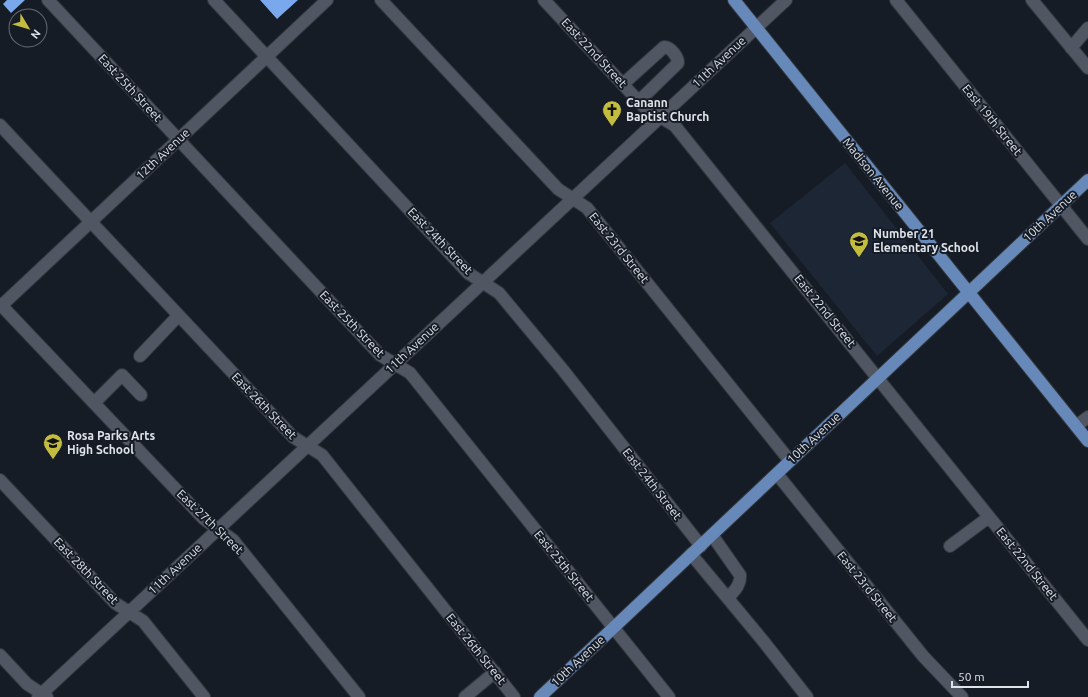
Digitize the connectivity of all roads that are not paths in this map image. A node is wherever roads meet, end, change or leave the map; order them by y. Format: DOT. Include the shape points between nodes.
graph roads {
  1 [pos="48,0"];
  2 [pos="214,0"];
  3 [pos="327,0"];
  4 [pos="381,0"];
  5 [pos="544,0"];
  6 [pos="734,0"];
  7 [pos="786,0"];
  8 [pos="896,0"];
  9 [pos="1032,0"];
  10 [pos="756,28"];
  11 [pos="1088,28"];
  12 [pos="1071,48"];
  13 [pos="266,56"];
  14 [pos="1088,68"];
  15 [pos="623,84"];
  16 [pos="638,101"];
  17 [pos="660,117"];
  18 [pos="0,125"];
  19 [pos="179,139"];
  20 [pos="1088,180"];
  21 [pos="572,199"];
  22 [pos="1061,206"];
  23 [pos="90,222"];
  24 [pos="1088,239"];
  25 [pos="482,282"];
  26 [pos="969,292"];
  27 [pos="1,306"];
  28 [pos="178,316"];
  29 [pos="140,356"];
  30 [pos="394,364"];
  31 [pos="878,378"];
  32 [pos="141,394"];
  33 [pos="94,403"];
  34 [pos="1088,417"];
  35 [pos="1076,426"];
  36 [pos="1088,441"];
  37 [pos="307,446"];
  38 [pos="790,461"];
  39 [pos="777,474"];
  40 [pos="0,480"];
  41 [pos="989,517"];
  42 [pos="218,529"];
  43 [pos="712,535"];
  44 [pos="701,546"];
  45 [pos="950,546"];
  46 [pos="691,554"];
  47 [pos="728,598"];
  48 [pos="129,612"];
  49 [pos="614,628"];
  50 [pos="1088,640"];
  51 [pos="0,655"];
  52 [pos="494,672"];
  53 [pos="42,696"];
  54 [pos="204,697"];
  55 [pos="359,697"];
  56 [pos="465,697"];
  57 [pos="514,697"];
  58 [pos="540,697"];
  59 [pos="669,697"];
  60 [pos="807,697"];
  61 [pos="962,697"];
  1 -- 19 [label="street, East 25th Street"];
  2 -- 13 [label="street, East 24th Street"];
  3 -- 13 [label="street, 12th Avenue"];
  4 -- 21 [label="street, East 23rd Street" via="558,189"];
  5 -- 15 [label="street, East 22nd Street"];
  6 -- 10 [label="main road, Madison Avenue"];
  7 -- 10 [label="street, 11th Avenue"];
  8 -- 22 [label="street, East 19th Street"];
  9 -- 12 [label="street"];
  10 -- 17 [label="street, 11th Avenue"];
  10 -- 26 [label="main road, Madison Avenue"];
  11 -- 12 [label="street"];
  12 -- 14 [label="street"];
  13 -- 19 [label="street, 12th Avenue"];
  13 -- 25 [label="street, East 24th Street" via="468,273"];
  15 -- 16 [label="street, East 22nd Street"];
  15 -- 16 [label="street" via="664,47 670,49 678,63"];
  16 -- 17 [label="street, East 22nd Street"];
  17 -- 21 [label="street, 11th Avenue"];
  17 -- 31 [label="street, East 22nd Street" via="675,126"];
  18 -- 23 [label="street, East 26th Street"];
  19 -- 23 [label="street, 12th Avenue"];
  19 -- 30 [label="street, East 25th Street" via="380,355"];
  20 -- 22 [label="main road, 10th Avenue"];
  21 -- 25 [label="street, 11th Avenue"];
  21 -- 38 [label="street, East 23rd Street" via="588,208"];
  22 -- 24 [label="street, East 19th Street"];
  22 -- 26 [label="main road, 10th Avenue"];
  23 -- 27 [label="street, 12th Avenue"];
  23 -- 28 [label="street, East 26th Street"];
  25 -- 30 [label="street, 11th Avenue"];
  25 -- 44 [label="street, East 24th Street" via="499,293 558,364"];
  26 -- 31 [label="main road, 10th Avenue"];
  26 -- 35 [label="main road, Madison Avenue"];
  27 -- 33 [label="street, East 27th Street"];
  28 -- 29 [label="street"];
  28 -- 37 [label="street, East 26th Street" via="293,437"];
  30 -- 37 [label="street, 11th Avenue"];
  30 -- 49 [label="street, East 25th Street" via="410,373"];
  31 -- 38 [label="main road, 10th Avenue"];
  31 -- 41 [label="street, East 22nd Street"];
  32 -- 33 [label="street" via="122,374"];
  33 -- 42 [label="street, East 27th Street" via="204,519"];
  34 -- 35 [label="street"];
  35 -- 36 [label="main road, Madison Avenue"];
  37 -- 42 [label="street, 11th Avenue"];
  37 -- 52 [label="street, East 26th Street" via="322,455"];
  38 -- 39 [label="main road, 10th Avenue"];
  39 -- 43 [label="main road, 10th Avenue"];
  39 -- 61 [label="street, East 23rd Street" via="919,651"];
  40 -- 48 [label="street, East 28th Street" via="116,603"];
  41 -- 45 [label="street"];
  41 -- 50 [label="street, East 22nd Street"];
  42 -- 48 [label="street, 11th Avenue"];
  42 -- 55 [label="street, East 27th Street" via="233,540"];
  43 -- 44 [label="main road, 10th Avenue"];
  43 -- 47 [label="street" via="740,575 736,590"];
  44 -- 46 [label="main road, 10th Avenue"];
  46 -- 47 [label="street"];
  46 -- 49 [label="main road, 10th Avenue"];
  47 -- 60 [label="street"];
  48 -- 53 [label="street, 11th Avenue"];
  48 -- 54 [label="street, East 28th Street" via="143,621"];
  49 -- 58 [label="main road, 10th Avenue"];
  49 -- 59 [label="street, East 25th Street"];
  51 -- 53 [label="street"];
  52 -- 56 [label="street"];
  52 -- 57 [label="street, East 26th Street"];
}
